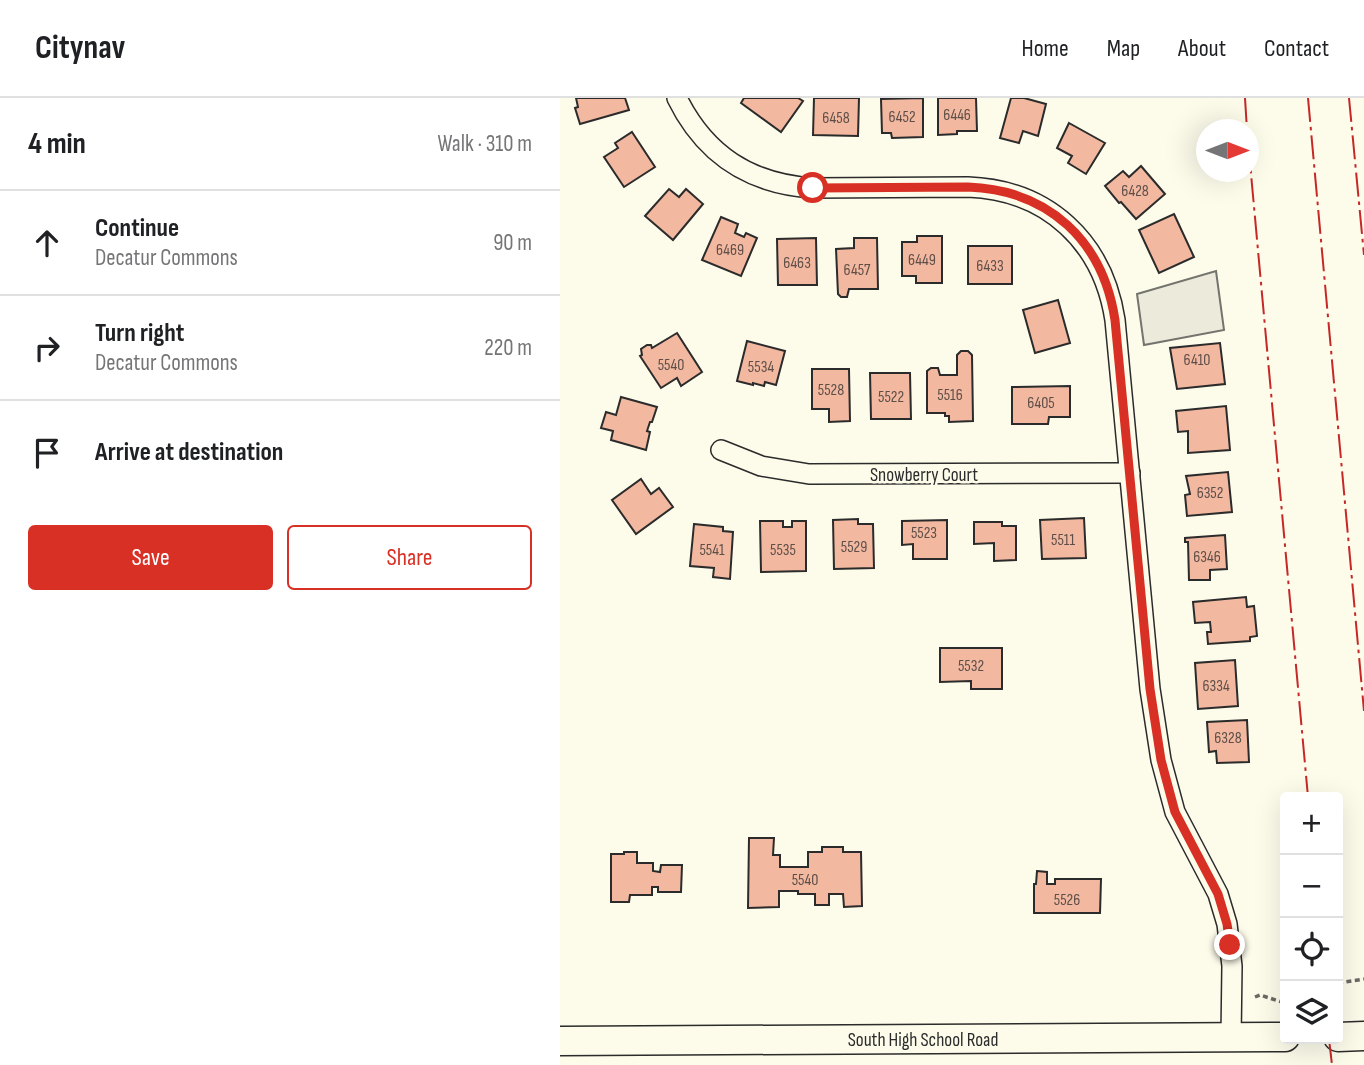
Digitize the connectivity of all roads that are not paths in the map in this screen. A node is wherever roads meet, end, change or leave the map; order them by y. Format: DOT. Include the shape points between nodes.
graph roads {
  1 [pos="677,98"];
  2 [pos="721,450"];
  3 [pos="1130,473"];
  4 [pos="1280,1037"];
  5 [pos="1343,1037"];
  6 [pos="1364,1037"];
  7 [pos="1231,1038"];
  8 [pos="560,1041"];
  1 -- 3 [label="street" via="719,154 744,171 774,182 813,188 987,188 1035,203 1075,232 1102,273 1112,301"];
  2 -- 3 [label="street, Snowberry Court" via="761,466 810,474"];
  3 -- 7 [label="street" via="1161,760 1175,812 1213,884 1227,924 1232,965"];
  4 -- 7 [label="main road, South High School Road"];
  5 -- 6 [label="main road"];
  7 -- 8 [label="main road, South High School Road"];
}
